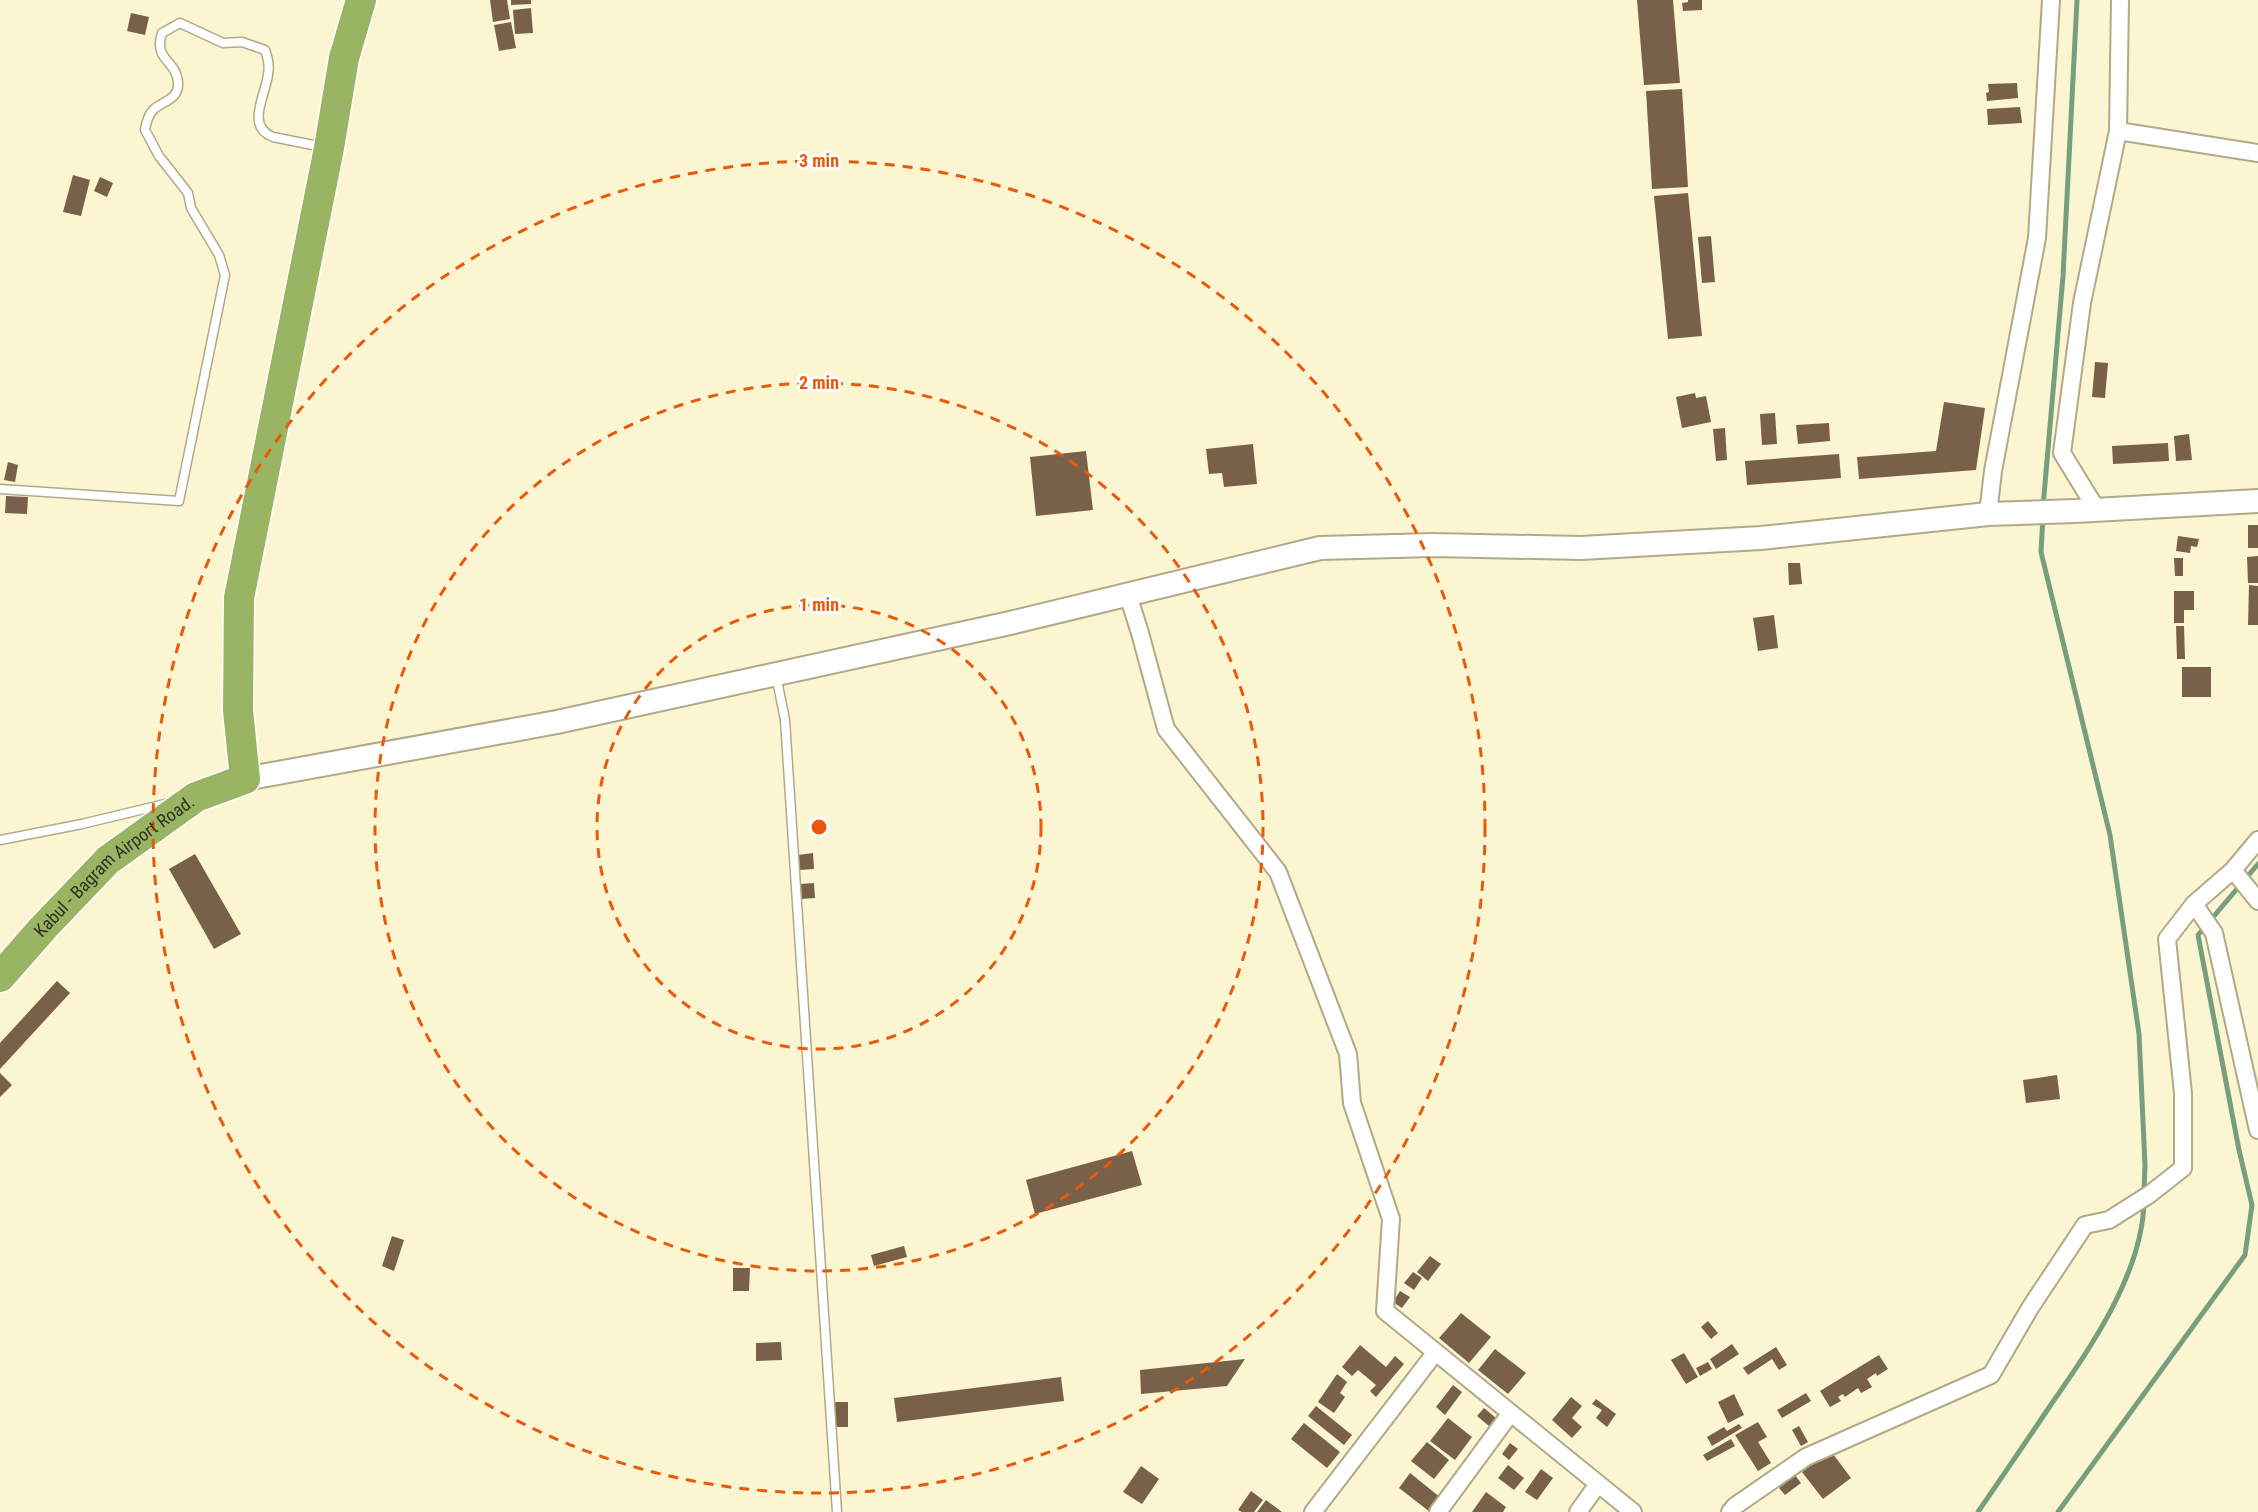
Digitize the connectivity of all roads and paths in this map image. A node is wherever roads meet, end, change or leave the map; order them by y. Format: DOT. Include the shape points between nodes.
graph roads {
  1 [pos="361,0"];
  2 [pos="2051,0"];
  3 [pos="2120,0"];
  4 [pos="2118,131"];
  5 [pos="329,148"];
  6 [pos="2258,153"];
  7 [pos="0,489"];
  8 [pos="2258,501"];
  9 [pos="2086,511"];
  10 [pos="1993,514"];
  11 [pos="1128,595"];
  12 [pos="776,673"];
  13 [pos="245,779"];
  14 [pos="196,796"];
  15 [pos="0,840"];
  16 [pos="2258,840"];
  17 [pos="2233,870"];
  18 [pos="2258,901"];
  19 [pos="2194,904"];
  20 [pos="0,977"];
  21 [pos="2258,1130"];
  22 [pos="1435,1353"];
  23 [pos="1510,1414"];
  24 [pos="1598,1484"];
  25 [pos="837,1512"];
  26 [pos="1313,1512"];
  27 [pos="1438,1512"];
  28 [pos="1578,1512"];
  29 [pos="1634,1512"];
  30 [pos="1730,1512"];
  1 -- 5 [label="highway" via="344,58"];
  2 -- 10 [label="street" via="2037,238 1993,471"];
  3 -- 4 [label="street"];
  4 -- 6 [label="street"];
  4 -- 9 [label="street" via="2082,303 2062,453"];
  5 -- 7 [label="lane" via="265,134 258,108 268,75 265,50 242,42 223,43 180,23 162,33 159,50 174,69 178,83 172,98 153,110 145,130 159,156 188,193 191,208 219,255 225,275 179,501"];
  5 -- 13 [label="highway" via="239,598 238,710"];
  8 -- 9 [label="main road"];
  9 -- 10 [label="main road"];
  10 -- 11 [label="main road" via="1761,537 1581,549 1433,545 1320,548"];
  11 -- 12 [label="main road"];
  11 -- 22 [label="street" via="1166,729 1278,872 1348,1054 1352,1103 1391,1219 1385,1311"];
  12 -- 13 [label="main road" via="557,722"];
  12 -- 25 [label="lane" via="785,720"];
  13 -- 14 [label="highway, Kabul - Bagram Airport Road."];
  14 -- 15 [label="lane"];
  14 -- 20 [label="highway, Kabul - Bagram Airport Road." via="108,860"];
  16 -- 17 [label="street"];
  17 -- 18 [label="street"];
  17 -- 19 [label="street"];
  19 -- 21 [label="street" via="2214,933"];
  19 -- 30 [label="street" via="2167,939 2183,1094 2183,1168 2109,1220 2085,1225 1991,1375 1806,1457"];
  22 -- 23 [label="street"];
  22 -- 26 [label="street"];
  23 -- 24 [label="street"];
  23 -- 27 [label="street"];
  24 -- 28 [label="street"];
  24 -- 29 [label="street"];
}
